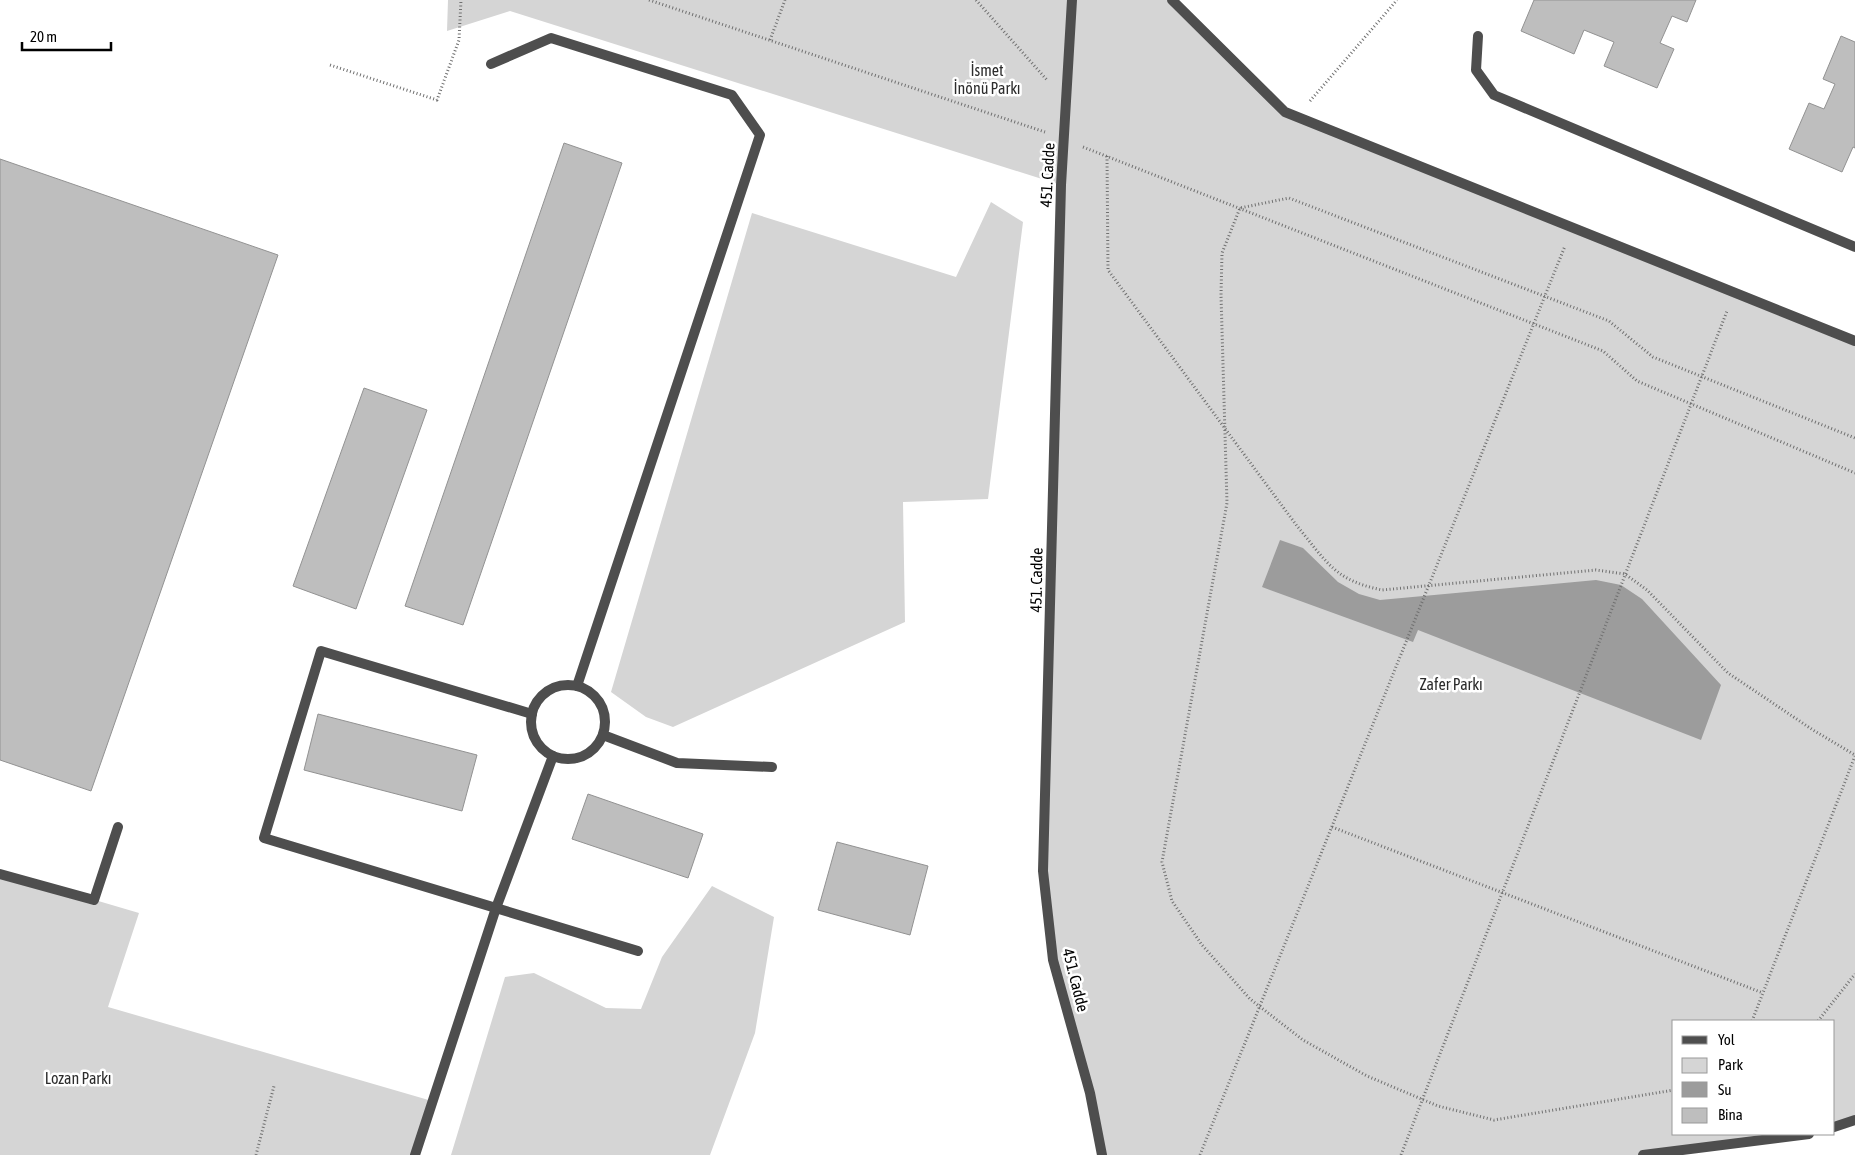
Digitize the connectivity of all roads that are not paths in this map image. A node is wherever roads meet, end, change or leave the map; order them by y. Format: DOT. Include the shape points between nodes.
graph roads {
  1 [pos="1072,0"];
  2 [pos="1172,0"];
  3 [pos="1478,36"];
  4 [pos="491,64"];
  5 [pos="1855,246"];
  6 [pos="1855,342"];
  7 [pos="577,686"];
  8 [pos="532,714"];
  9 [pos="602,735"];
  10 [pos="553,756"];
  11 [pos="772,767"];
  12 [pos="118,827"];
  13 [pos="0,874"];
  14 [pos="496,908"];
  15 [pos="638,951"];
  16 [pos="1855,1120"];
  17 [pos="1835,1127"];
  18 [pos="1801,1135"];
  19 [pos="415,1155"];
  20 [pos="1102,1155"];
  21 [pos="1643,1155"];
  1 -- 20 [label="street, 451. Cadde" via="1061,185 1043,871 1053,960 1090,1093"];
  2 -- 6 [label="street" via="1285,112"];
  3 -- 5 [label="street" via="1476,70 1494,95"];
  4 -- 7 [label="street" via="551,38 732,95 760,135"];
  7 -- 8 [label="street" via="566,684 545,692"];
  7 -- 9 [label="street" via="596,697 602,706 605,717"];
  8 -- 10 [label="street" via="532,732 537,742"];
  8 -- 14 [label="street" via="321,652 264,838"];
  9 -- 10 [label="street" via="586,755 564,759"];
  9 -- 11 [label="street" via="677,763"];
  10 -- 14 [label="street"];
  12 -- 13 [label="street" via="94,900"];
  14 -- 15 [label="street"];
  14 -- 19 [label="street"];
  16 -- 17 [label="street"];
  18 -- 21 [label="street"];
}
